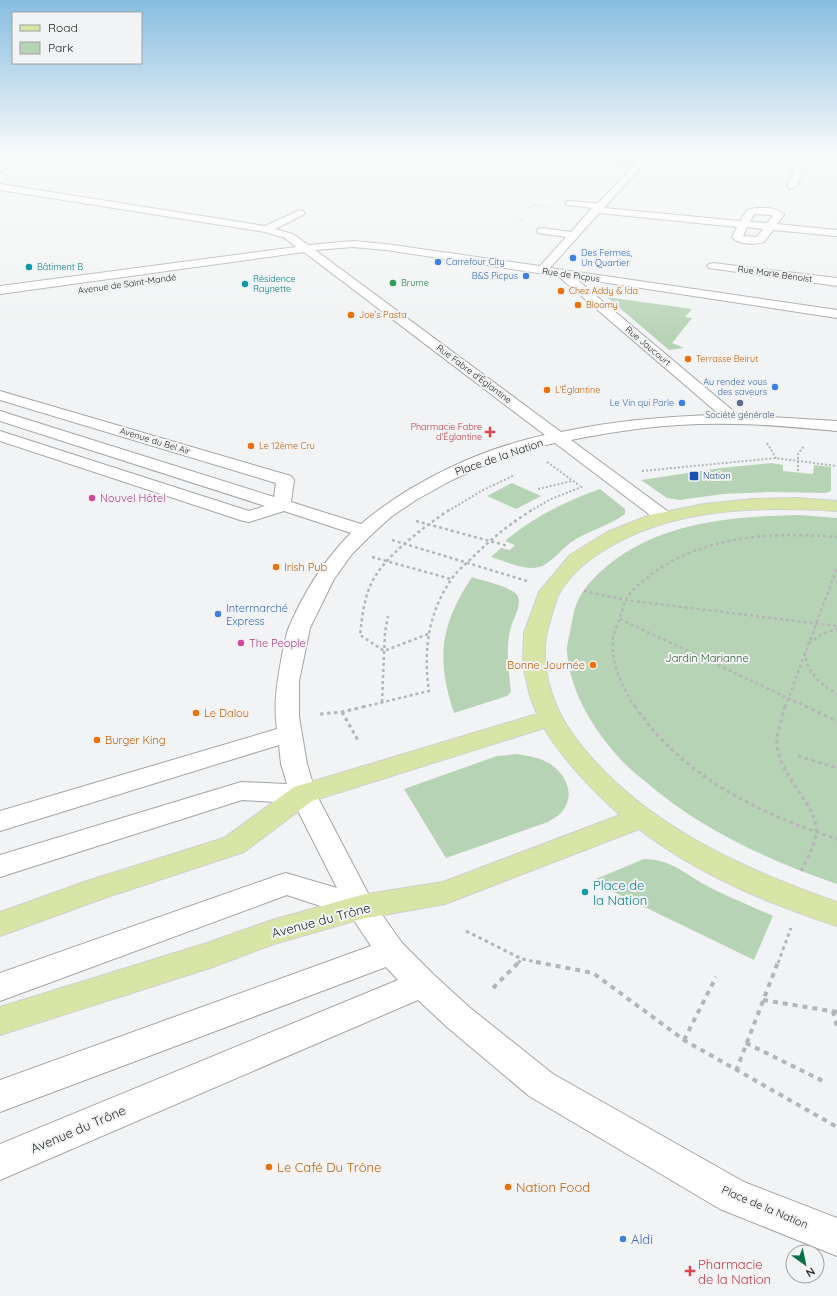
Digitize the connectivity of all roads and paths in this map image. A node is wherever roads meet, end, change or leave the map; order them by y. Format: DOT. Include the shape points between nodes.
graph roads {
  1 [pos="187,216"];
  2 [pos="294,216"];
  3 [pos="590,216"];
  4 [pos="675,216"];
  5 [pos="748,216"];
  6 [pos="777,216"];
  7 [pos="744,224"];
  8 [pos="770,226"];
  9 [pos="266,229"];
  10 [pos="542,231"];
  11 [pos="837,233"];
  12 [pos="573,235"];
  13 [pos="306,249"];
  14 [pos="248,256"];
  15 [pos="713,266"];
  16 [pos="543,271"];
  17 [pos="562,273"];
  18 [pos="837,282"];
  19 [pos="0,290"];
  20 [pos="0,302"];
  21 [pos="837,314"];
  22 [pos="0,395"];
  23 [pos="0,416"];
  24 [pos="734,419"];
  25 [pos="837,426"];
  26 [pos="0,436"];
  27 [pos="557,437"];
  28 [pos="766,441"];
  29 [pos="776,458"];
  30 [pos="798,463"];
  31 [pos="541,465"];
  32 [pos="837,466"];
  33 [pos="640,471"];
  34 [pos="798,471"];
  35 [pos="516,475"];
  36 [pos="572,481"];
  37 [pos="586,485"];
  38 [pos="580,487"];
  39 [pos="538,489"];
  40 [pos="282,506"];
  41 [pos="837,506"];
  42 [pos="664,517"];
  43 [pos="415,521"];
  44 [pos="428,523"];
  45 [pos="364,531"];
  46 [pos="837,537"];
  47 [pos="390,539"];
  48 [pos="489,540"];
  49 [pos="405,544"];
  50 [pos="508,546"];
  51 [pos="370,557"];
  52 [pos="388,562"];
  53 [pos="467,563"];
  54 [pos="837,568"];
  55 [pos="451,579"];
  56 [pos="529,582"];
  57 [pos="584,591"];
  58 [pos="625,600"];
  59 [pos="388,616"];
  60 [pos="620,619"];
  61 [pos="815,624"];
  62 [pos="837,628"];
  63 [pos="428,634"];
  64 [pos="384,650"];
  65 [pos="805,651"];
  66 [pos="837,694"];
  67 [pos="787,698"];
  68 [pos="382,702"];
  69 [pos="342,712"];
  70 [pos="320,714"];
  71 [pos="551,718"];
  72 [pos="837,721"];
  73 [pos="288,734"];
  74 [pos="359,742"];
  75 [pos="798,756"];
  76 [pos="837,768"];
  77 [pos="303,794"];
  78 [pos="640,818"];
  79 [pos="0,821"];
  80 [pos="816,833"];
  81 [pos="837,839"];
  82 [pos="0,866"];
  83 [pos="801,871"];
  84 [pos="361,907"];
  85 [pos="837,914"];
  86 [pos="0,924"];
  87 [pos="792,924"];
  88 [pos="466,931"];
  89 [pos="391,952"];
  90 [pos="522,959"];
  91 [pos="716,977"];
  92 [pos="422,984"];
  93 [pos="0,987"];
  94 [pos="493,988"];
  95 [pos="763,1000"];
  96 [pos="835,1011"];
  97 [pos="0,1022"];
  98 [pos="837,1027"];
  99 [pos="684,1040"];
  100 [pos="746,1043"];
  101 [pos="736,1071"];
  102 [pos="826,1082"];
  103 [pos="0,1096"];
  104 [pos="837,1127"];
  105 [pos="0,1162"];
  106 [pos="837,1237"];
  1 -- 9 [label="street"];
  2 -- 9 [label="street"];
  3 -- 12 [label="street"];
  4 -- 7 [label="street"];
  5 -- 7 [label="street"];
  6 -- 8 [label="street"];
  7 -- 8 [label="street"];
  7 -- 8 [label="street" via="737,237 743,240 760,240"];
  8 -- 11 [label="street"];
  9 -- 13 [label="street, Rue Fabre d'Églantine" via="283,233"];
  10 -- 12 [label="street"];
  12 -- 16 [label="street"];
  13 -- 14 [label="street, Avenue de Saint-Mandé"];
  13 -- 16 [label="street, Rue de Picpus" via="362,244"];
  13 -- 27 [label="street, Rue Fabre d'Églantine"];
  14 -- 19 [label="street, Avenue de Saint-Mandé"];
  14 -- 20 [label="street, Avenue de Saint-Mandé" via="240,268"];
  15 -- 18 [label="street, Rue Marie Benoist"];
  16 -- 17 [label="street, Rue de Picpus"];
  17 -- 21 [label="street, Rue de Picpus"];
  17 -- 24 [label="street, Rue Jaucourt"];
  22 -- 40 [label="street, Avenue du Bel Air" via="285,480"];
  23 -- 40 [label="street"];
  24 -- 25 [label="street, Place de la Nation"];
  24 -- 27 [label="street, Place de la Nation" via="641,424"];
  26 -- 40 [label="street" via="249,517"];
  27 -- 42 [label="street, Rue Fabre d'Églantine"];
  27 -- 45 [label="street, Place de la Nation" via="482,460 446,476 386,512"];
  28 -- 29 [label="path"];
  29 -- 32 [label="path"];
  29 -- 33 [label="path"];
  30 -- 34 [label="path"];
  31 -- 36 [label="path" via="548,463"];
  35 -- 44 [label="path" via="485,488"];
  36 -- 38 [label="path"];
  36 -- 39 [label="path"];
  37 -- 38 [label="path"];
  38 -- 48 [label="path" via="539,504"];
  40 -- 45 [label="street"];
  41 -- 42 [label="main road" via="737,504"];
  42 -- 71 [label="main road" via="628,529 597,545 570,566 554,586 537,617 533,648 537,681"];
  43 -- 44 [label="path"];
  44 -- 48 [label="path"];
  44 -- 49 [label="path"];
  45 -- 73 [label="street, Place de la Nation" via="345,550 324,578 299,628 288,681"];
  46 -- 58 [label="path" via="783,535 746,538 712,545 681,556 655,571"];
  47 -- 49 [label="path"];
  48 -- 50 [label="path"];
  48 -- 53 [label="path"];
  49 -- 52 [label="path"];
  49 -- 53 [label="path"];
  51 -- 52 [label="path"];
  52 -- 55 [label="path"];
  52 -- 64 [label="path" via="372,583 363,606 360,635"];
  53 -- 55 [label="path"];
  53 -- 56 [label="path"];
  54 -- 61 [label="path"];
  55 -- 63 [label="path" via="434,614"];
  57 -- 58 [label="path"];
  58 -- 60 [label="path"];
  58 -- 61 [label="path"];
  59 -- 64 [label="path"];
  60 -- 67 [label="path"];
  60 -- 80 [label="path" via="614,635 615,662 625,692 645,722 675,753 713,783 761,810"];
  61 -- 62 [label="path"];
  61 -- 65 [label="path"];
  62 -- 65 [label="path" via="816,637 808,643"];
  63 -- 64 [label="path"];
  63 -- 68 [label="path" via="426,671 429,691"];
  64 -- 68 [label="path"];
  65 -- 66 [label="path" via="805,663 812,675"];
  65 -- 67 [label="path"];
  67 -- 72 [label="path"];
  67 -- 80 [label="path" via="777,739 778,754 784,770 809,809"];
  68 -- 69 [label="path"];
  69 -- 70 [label="path"];
  69 -- 74 [label="path"];
  71 -- 77 [label="main road"];
  71 -- 78 [label="main road" via="572,751 602,784"];
  73 -- 77 [label="street, Place de la Nation"];
  73 -- 79 [label="street"];
  75 -- 76 [label="path"];
  77 -- 82 [label="street" via="241,791"];
  77 -- 84 [label="street, Place de la Nation"];
  77 -- 86 [label="main road" via="234,845 97,889"];
  78 -- 84 [label="main road, Avenue du Trône" via="445,893"];
  78 -- 85 [label="main road" via="708,862 796,901"];
  80 -- 81 [label="path"];
  80 -- 83 [label="path"];
  84 -- 89 [label="street, Place de la Nation"];
  84 -- 93 [label="street" via="286,884"];
  84 -- 97 [label="main road, Avenue du Trône" via="269,933 210,955"];
  87 -- 95 [label="path"];
  88 -- 90 [label="path"];
  89 -- 92 [label="street, Place de la Nation"];
  89 -- 103 [label="street"];
  90 -- 94 [label="path"];
  90 -- 99 [label="path" via="593,973"];
  91 -- 99 [label="path"];
  92 -- 105 [label="street, Avenue du Trône"];
  92 -- 106 [label="street, Place de la Nation" via="541,1085 733,1196"];
  95 -- 96 [label="path"];
  95 -- 100 [label="path"];
  96 -- 98 [label="path"];
  99 -- 101 [label="path"];
  100 -- 101 [label="path"];
  100 -- 102 [label="path"];
  101 -- 104 [label="path"];
}
